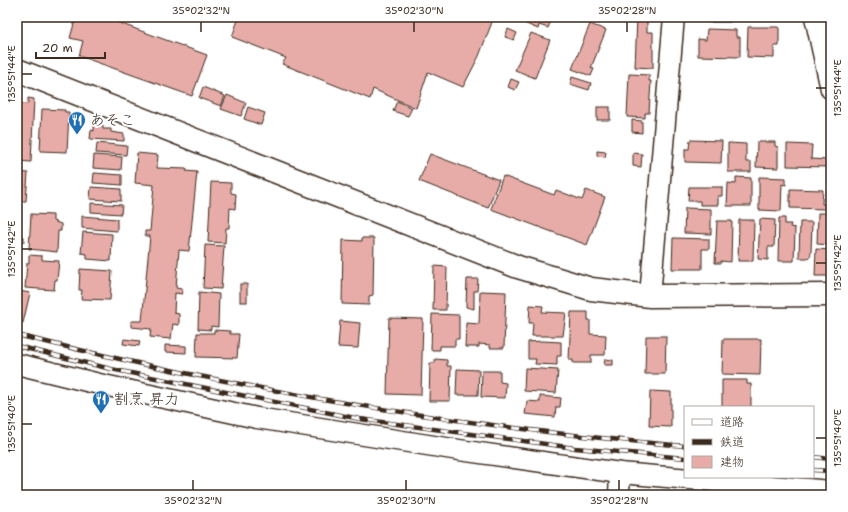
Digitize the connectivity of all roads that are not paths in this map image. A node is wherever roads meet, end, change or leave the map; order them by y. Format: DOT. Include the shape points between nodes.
graph roads {
  1 [pos="674,17"];
  2 [pos="815,17"];
  3 [pos="826,45"];
  4 [pos="17,70"];
  5 [pos="831,89"];
  6 [pos="831,295"];
  7 [pos="650,296"];
  8 [pos="17,364"];
  9 [pos="620,473"];
  10 [pos="831,491"];
  11 [pos="619,495"];
  1 -- 7 [label="street"];
  2 -- 3 [label="street"];
  3 -- 5 [label="street"];
  4 -- 7 [label="street" via="518,268 591,289"];
  6 -- 7 [label="street"];
  8 -- 9 [label="street" via="257,418"];
  9 -- 10 [label="street"];
  9 -- 11 [label="street"];
}
